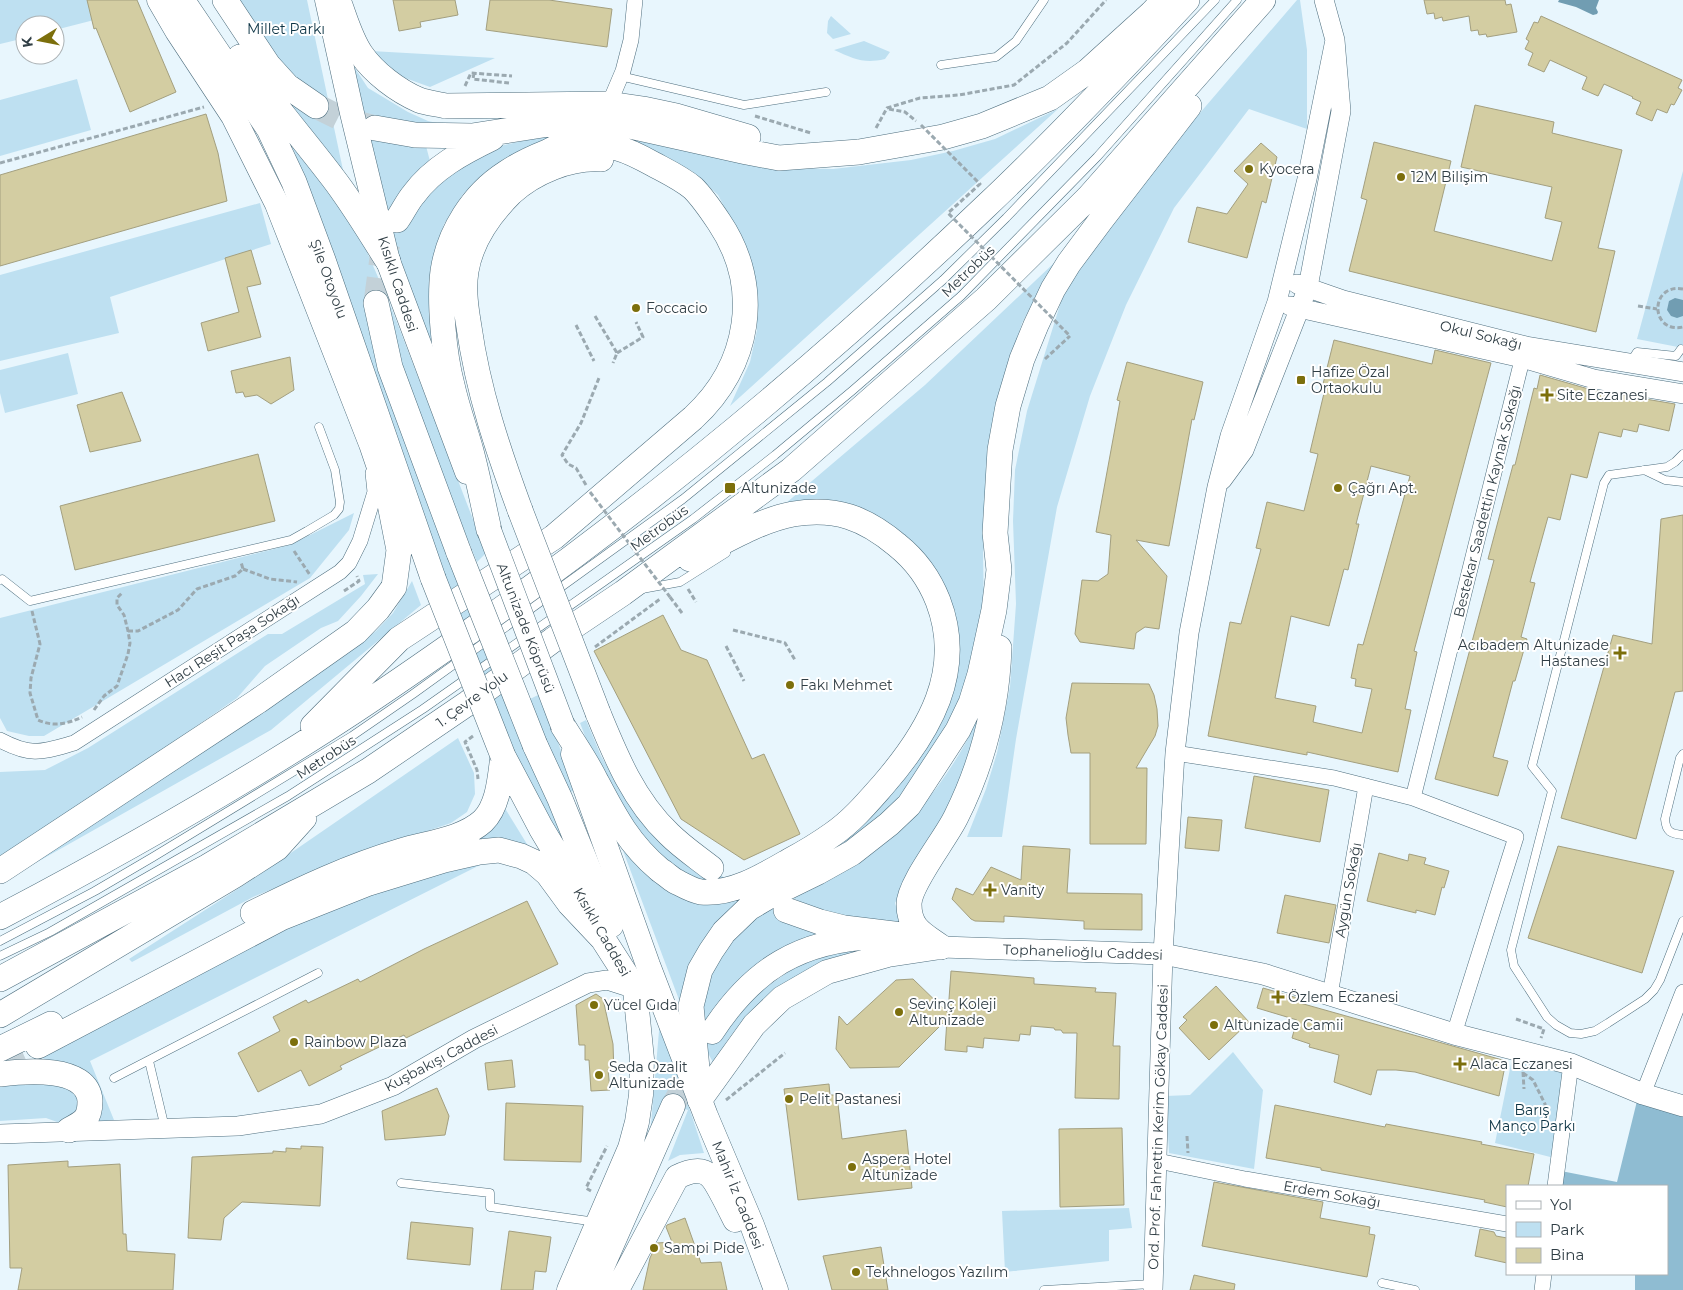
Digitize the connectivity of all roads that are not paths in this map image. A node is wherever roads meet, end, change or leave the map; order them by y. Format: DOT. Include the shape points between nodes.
graph roads {
  1 [pos="159,0"];
  2 [pos="182,0"];
  3 [pos="203,0"];
  4 [pos="225,0"];
  5 [pos="327,0"];
  6 [pos="338,0"];
  7 [pos="635,0"];
  8 [pos="1044,0"];
  9 [pos="1164,0"];
  10 [pos="1187,0"];
  11 [pos="1215,0"];
  12 [pos="1237,0"];
  13 [pos="1264,0"];
  14 [pos="1267,0"];
  15 [pos="1324,0"];
  16 [pos="1335,40"];
  17 [pos="941,65"];
  18 [pos="620,76"];
  19 [pos="826,92"];
  20 [pos="609,104"];
  21 [pos="316,106"];
  22 [pos="374,128"];
  23 [pos="523,129"];
  24 [pos="866,143"];
  25 [pos="651,163"];
  26 [pos="397,220"];
  27 [pos="388,261"];
  28 [pos="1282,280"];
  29 [pos="1308,287"];
  30 [pos="1277,302"];
  31 [pos="376,303"];
  32 [pos="1301,308"];
  33 [pos="1681,349"];
  34 [pos="1524,352"];
  35 [pos="1629,364"];
  36 [pos="1683,372"];
  37 [pos="1683,394"];
  38 [pos="319,427"];
  39 [pos="371,444"];
  40 [pos="1683,454"];
  41 [pos="1644,470"];
  42 [pos="1683,482"];
  43 [pos="1217,487"];
  44 [pos="388,494"];
  45 [pos="842,523"];
  46 [pos="489,530"];
  47 [pos="758,534"];
  48 [pos="999,570"];
  49 [pos="433,578"];
  50 [pos="0,580"];
  51 [pos="623,593"];
  52 [pos="936,624"];
  53 [pos="356,632"];
  54 [pos="327,640"];
  55 [pos="938,641"];
  56 [pos="938,658"];
  57 [pos="279,675"];
  58 [pos="934,682"];
  59 [pos="258,701"];
  60 [pos="563,726"];
  61 [pos="0,740"];
  62 [pos="1175,753"];
  63 [pos="1683,754"];
  64 [pos="285,755"];
  65 [pos="504,756"];
  66 [pos="903,761"];
  67 [pos="1366,786"];
  68 [pos="1413,798"];
  69 [pos="319,801"];
  70 [pos="1683,836"];
  71 [pos="711,868"];
  72 [pos="0,871"];
  73 [pos="786,910"];
  74 [pos="0,916"];
  75 [pos="1683,921"];
  76 [pos="910,936"];
  77 [pos="603,939"];
  78 [pos="0,941"];
  79 [pos="941,947"];
  80 [pos="1163,954"];
  81 [pos="0,956"];
  82 [pos="318,973"];
  83 [pos="0,979"];
  84 [pos="635,989"];
  85 [pos="1683,992"];
  86 [pos="1330,994"];
  87 [pos="0,1015"];
  88 [pos="712,1032"];
  89 [pos="1454,1034"];
  90 [pos="38,1046"];
  91 [pos="0,1049"];
  92 [pos="149,1061"];
  93 [pos="1571,1064"];
  94 [pos="0,1074"];
  95 [pos="114,1078"];
  96 [pos="1643,1094"];
  97 [pos="673,1106"];
  98 [pos="1683,1106"];
  99 [pos="703,1108"];
  100 [pos="165,1128"];
  101 [pos="70,1130"];
  102 [pos="0,1134"];
  103 [pos="1158,1161"];
  104 [pos="401,1183"];
  105 [pos="1555,1185"];
  106 [pos="598,1222"];
  107 [pos="1506,1224"];
  108 [pos="1544,1275"];
  109 [pos="1382,1283"];
  110 [pos="1153,1287"];
  111 [pos="569,1290"];
  112 [pos="592,1290"];
  113 [pos="617,1290"];
  114 [pos="768,1290"];
  115 [pos="776,1290"];
  116 [pos="1044,1290"];
  117 [pos="1415,1290"];
  118 [pos="1542,1290"];
  1 -- 39 [label="main road" via="233,116 277,204"];
  2 -- 49 [label="highway, Şile Otoyolu" via="269,129 294,182"];
  3 -- 27 [label="highway" via="249,70 333,177"];
  4 -- 21 [label="highway" via="270,68 287,86"];
  5 -- 27 [label="main road, Kısıklı Caddesi"];
  6 -- 20 [label="highway" via="362,55 394,85 420,100 446,106"];
  7 -- 18 [label="street" via="631,40"];
  8 -- 17 [label="lane" via="1016,41 996,57"];
  9 -- 24 [label="highway" via="1088,71 1050,98 982,126 953,134"];
  10 -- 64 [label="highway" via="987,206 835,345 714,448 535,586 397,683"];
  11 -- 78 [label="lane, Metrobüs" via="943,280 827,382 683,499 352,736 144,862"];
  12 -- 81 [label="lane, Metrobüs" via="1096,157 961,296 846,396 693,519 423,708 288,796 50,932"];
  13 -- 51 [label="highway" via="1088,198 986,299 791,470"];
  14 -- 48 [label="highway" via="1228,56 1069,263 1036,325 1008,406 1000,450 995,533"];
  15 -- 16 [label="street, Ord. Prof. Fahrettin Kerim Gökay Caddesi"];
  16 -- 28 [label="street, Ord. Prof. Fahrettin Kerim Gökay Caddesi" via="1307,179"];
  16 -- 29 [label="street, Ord. Prof. Fahrettin Kerim Gökay Caddesi" via="1341,111"];
  18 -- 19 [label="lane" via="744,106"];
  18 -- 20 [label="street"];
  20 -- 24 [label="highway" via="676,116 801,148"];
  22 -- 23 [label="highway" via="452,137"];
  23 -- 24 [label="highway" via="568,121 630,126 779,158"];
  23 -- 26 [label="highway" via="487,140 446,163 414,194"];
  25 -- 46 [label="highway" via="630,151 606,144 563,145 523,162 496,179 475,199 446,254 443,324 451,383"];
  25 -- 64 [label="highway" via="692,188 708,205 730,237 742,275 745,326 732,369 720,389 708,405 554,537 399,638"];
  25 -- 71 [label="highway, bridge" via="594,159 569,162 550,168 518,186 497,206 482,228 466,270 464,296 489,423 615,753 634,791 652,816 674,839"];
  27 -- 46 [label="main road, Kısıklı Caddesi"];
  28 -- 29 [label="street, Okul Sokağı"];
  28 -- 30 [label="street, Ord. Prof. Fahrettin Kerim Gökay Caddesi"];
  29 -- 32 [label="street, Ord. Prof. Fahrettin Kerim Gökay Caddesi"];
  29 -- 34 [label="street, Okul Sokağı"];
  30 -- 32 [label="street"];
  30 -- 43 [label="street, Ord. Prof. Fahrettin Kerim Gökay Caddesi" via="1230,436"];
  31 -- 84 [label="highway, bridge" via="390,367 459,553 535,745 605,908"];
  32 -- 34 [label="street"];
  32 -- 43 [label="street, Ord. Prof. Fahrettin Kerim Gökay Caddesi" via="1244,450"];
  33 -- 35 [label="lane" via="1676,356 1637,352"];
  34 -- 35 [label="street, Okul Sokağı"];
  34 -- 37 [label="street" via="1594,379"];
  34 -- 68 [label="street, Bestekar Saadettin Kaynak Sokağı"];
  35 -- 36 [label="street, Okul Sokağı"];
  38 -- 50 [label="lane" via="335,470 340,492 339,509 292,540 30,601"];
  39 -- 44 [label="main road"];
  39 -- 61 [label="street, Hacı Reşit Paşa Sokağı" via="375,492 360,541 349,563 340,572 74,743 41,753 16,748"];
  40 -- 41 [label="lane" via="1667,467"];
  41 -- 42 [label="lane" via="1665,480"];
  41 -- 75 [label="lane" via="1609,475 1604,483 1532,766 1552,791 1511,950 1514,966 1556,1025 1570,1033 1595,1031 1654,990"];
  43 -- 62 [label="street, Ord. Prof. Fahrettin Kerim Gökay Caddesi" via="1189,633"];
  44 -- 49 [label="main road" via="414,549"];
  44 -- 53 [label="highway" via="399,550 394,587 378,610"];
  45 -- 52 [label="lane" via="860,528 884,542 906,563 922,585 933,608"];
  46 -- 60 [label="main road, Altunizade Köprüsü, bridge"];
  47 -- 51 [label="lane" via="740,541 680,582"];
  48 -- 79 [label="highway" via="999,659 986,740 972,783 955,819 914,886 909,901 909,915 915,929"];
  48 -- 99 [label="highway" via="988,642 971,703 958,730 909,805 852,853 749,908 724,932 700,970 691,1006"];
  49 -- 65 [label="highway, bridge"];
  51 -- 66 [label="highway" via="739,534 780,517 821,513 852,516 877,529 907,553 930,581 943,614 948,642 947,670 940,696"];
  51 -- 69 [label="highway, 1. Çevre Yolu" via="468,703"];
  53 -- 54 [label="lane"];
  53 -- 59 [label="highway"];
  55 -- 56 [label="lane"];
  57 -- 59 [label="lane"];
  58 -- 66 [label="lane"];
  59 -- 72 [label="highway"];
  60 -- 66 [label="highway" via="621,828 648,859 673,880 700,892 726,891 768,874 834,834 864,808"];
  60 -- 99 [label="main road, Kısıklı Caddesi"];
  62 -- 67 [label="street"];
  62 -- 80 [label="street, Ord. Prof. Fahrettin Kerim Gökay Caddesi"];
  63 -- 70 [label="lane" via="1665,820 1667,830"];
  64 -- 74 [label="highway" via="195,810"];
  65 -- 77 [label="highway, Kısıklı Caddesi"];
  65 -- 91 [label="highway" via="491,809 483,821 460,835 401,851 298,891"];
  67 -- 68 [label="street"];
  67 -- 86 [label="street, Aygün Sokağı"];
  68 -- 89 [label="street" via="1516,837"];
  69 -- 83 [label="highway, 1. Çevre Yolu" via="207,867"];
  69 -- 87 [label="highway" via="277,848"];
  73 -- 76 [label="highway" via="844,928"];
  76 -- 79 [label="main road"];
  76 -- 88 [label="main road" via="837,942 813,947 790,957 767,970 744,991"];
  77 -- 84 [label="highway, Kısıklı Caddesi"];
  77 -- 90 [label="highway" via="534,862 499,850 479,852 369,883 281,918"];
  79 -- 80 [label="main road, Tophanelioğlu Caddesi"];
  79 -- 99 [label="main road" via="888,955 827,972 782,998 754,1026"];
  80 -- 86 [label="main road, Tophanelioğlu Caddesi" via="1263,974"];
  80 -- 103 [label="street, Ord. Prof. Fahrettin Kerim Gökay Caddesi"];
  82 -- 92 [label="lane"];
  84 -- 100 [label="street, Kuşbakışı Caddesi" via="607,980 588,983 474,1039 393,1086 321,1114 238,1126"];
  84 -- 106 [label="main road, Kısıklı Caddesi" via="642,1059 637,1122 630,1148"];
  85 -- 96 [label="street"];
  86 -- 89 [label="main road, Tophanelioğlu Caddesi"];
  89 -- 93 [label="main road, Tophanelioğlu Caddesi"];
  92 -- 95 [label="lane"];
  92 -- 100 [label="lane"];
  93 -- 96 [label="main road, Tophanelioğlu Caddesi"];
  93 -- 105 [label="street"];
  94 -- 101 [label="highway" via="52,1072 81,1083 89,1094 90,1112 83,1123"];
  96 -- 98 [label="main road, Tophanelioğlu Caddesi"];
  97 -- 112 [label="main road"];
  99 -- 115 [label="main road, Mahir İz Caddesi"];
  100 -- 101 [label="street, Kuşbakışı Caddesi"];
  101 -- 102 [label="street, Kuşbakışı Caddesi"];
  103 -- 107 [label="street, Erdem Sokağı"];
  103 -- 110 [label="street, Ord. Prof. Fahrettin Kerim Gökay Caddesi"];
  104 -- 106 [label="lane" via="490,1194 490,1207"];
  106 -- 111 [label="main road, Kısıklı Caddesi"];
  108 -- 118 [label="street"];
  109 -- 117 [label="lane"];
  110 -- 116 [label="lane"];
  113 -- 114 [label="main road" via="677,1177 688,1172 700,1172 710,1176 730,1210"];
}
